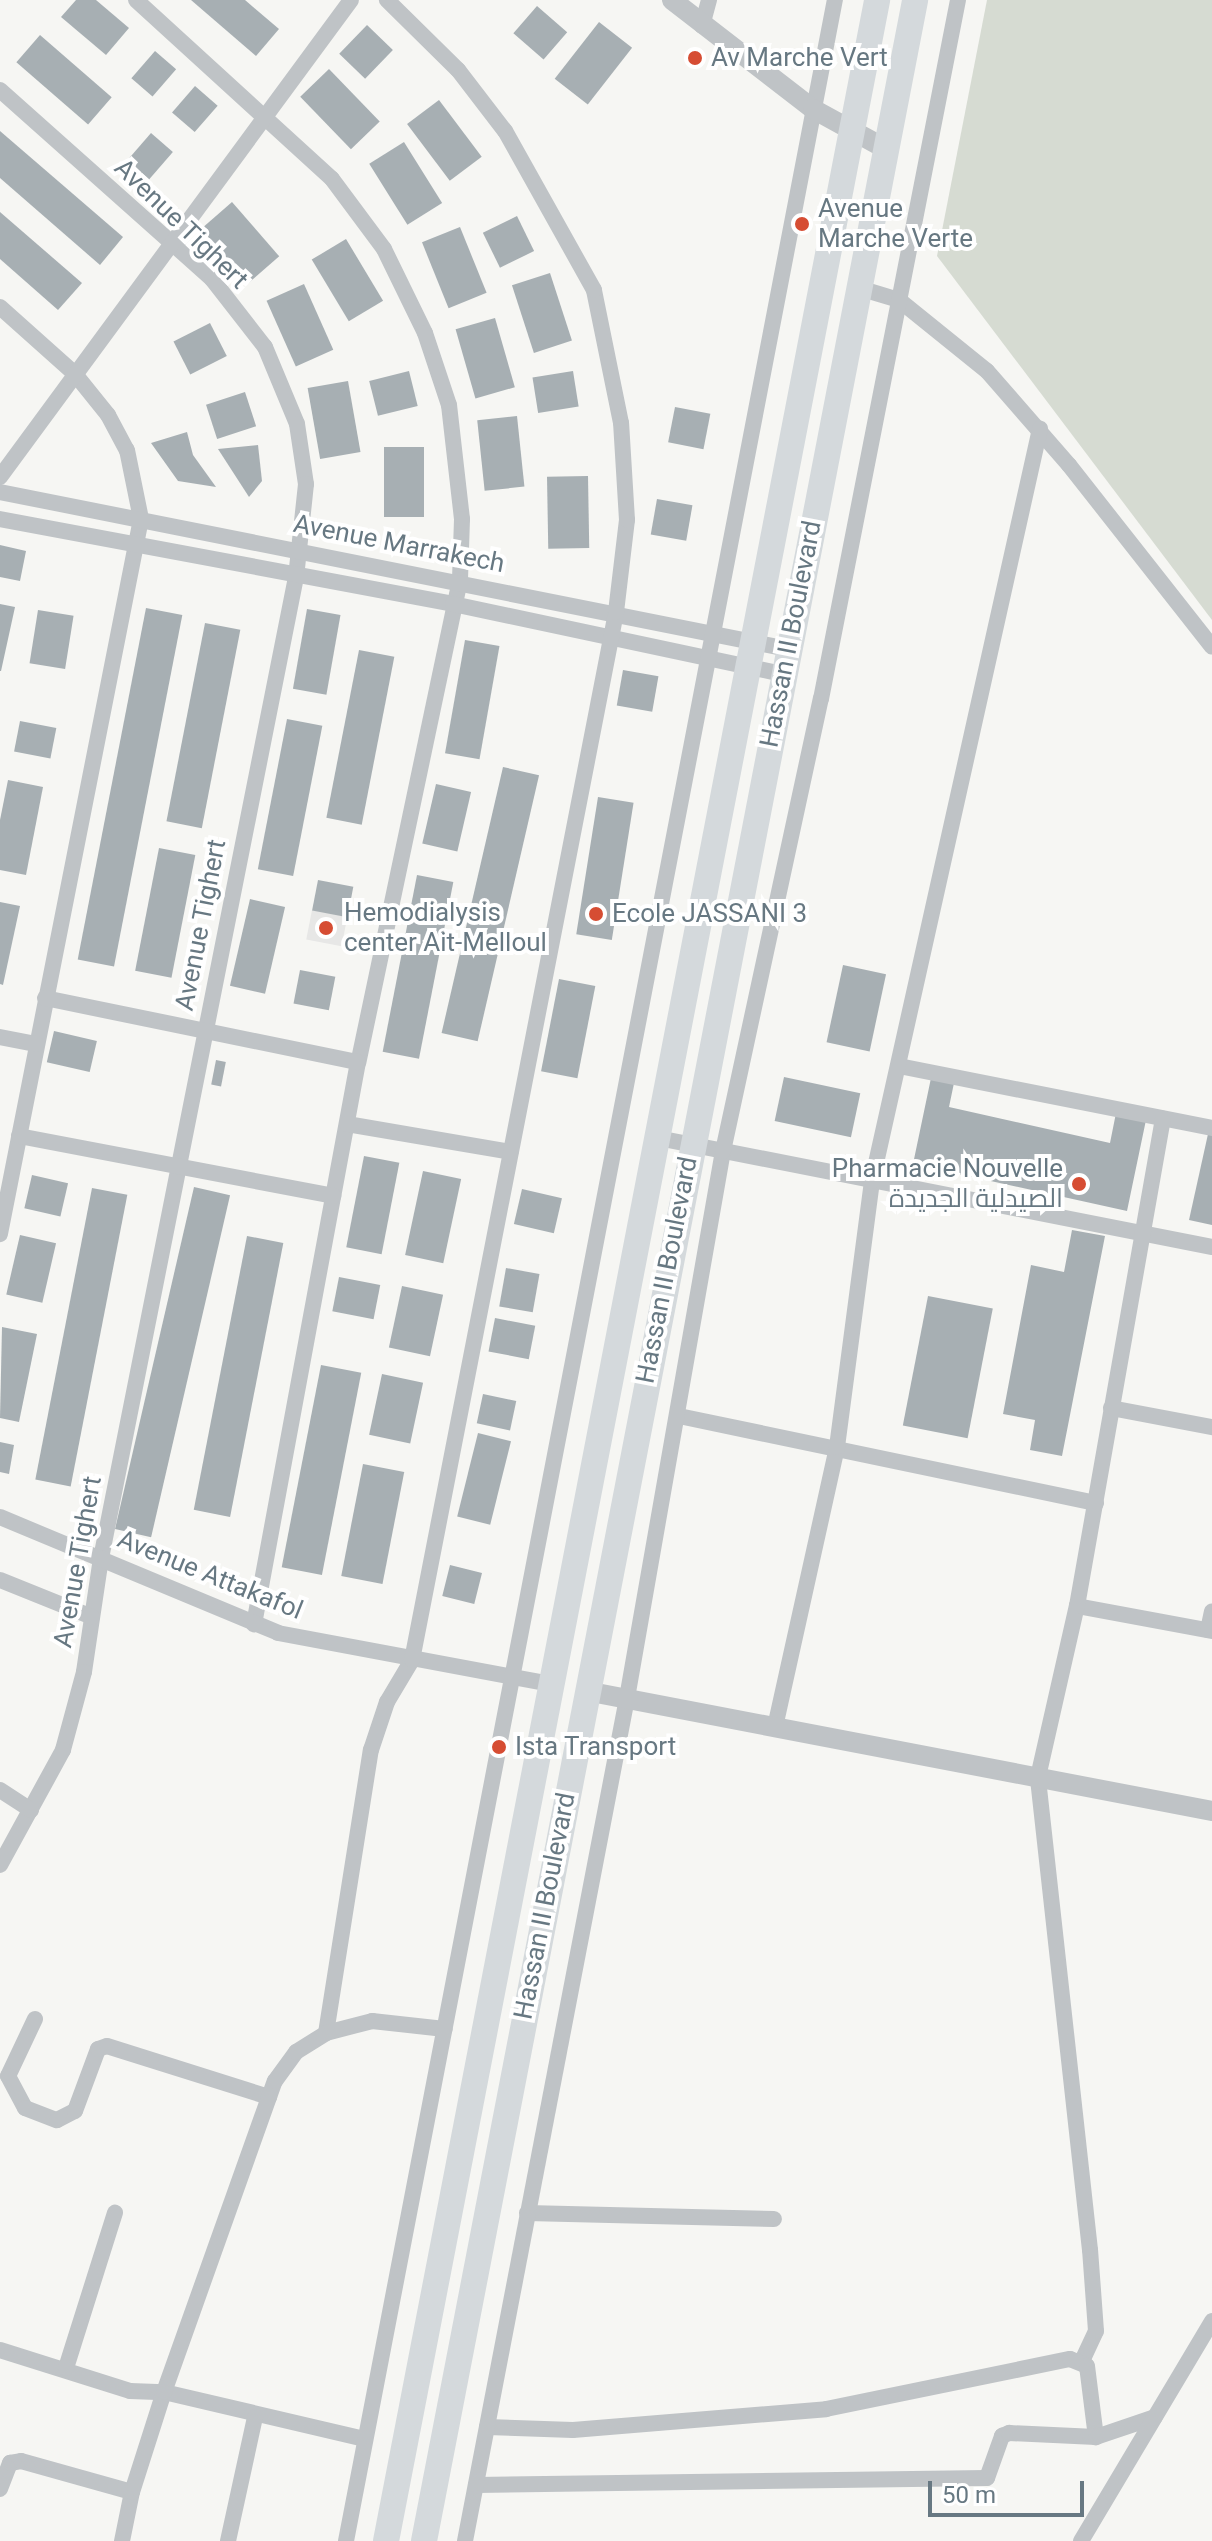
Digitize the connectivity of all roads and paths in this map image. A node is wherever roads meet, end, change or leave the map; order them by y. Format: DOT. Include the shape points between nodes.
graph roads {
  1 [pos="136,0"];
  2 [pos="351,0"];
  3 [pos="387,0"];
  4 [pos="672,0"];
  5 [pos="709,0"];
  6 [pos="835,0"];
  7 [pos="877,0"];
  8 [pos="915,0"];
  9 [pos="958,0"];
  10 [pos="702,26"];
  11 [pos="0,90"];
  12 [pos="813,109"];
  13 [pos="265,117"];
  14 [pos="851,134"];
  15 [pos="886,149"];
  16 [pos="173,243"];
  17 [pos="859,288"];
  18 [pos="899,300"];
  19 [pos="0,307"];
  20 [pos="75,374"];
  21 [pos="1040,429"];
  22 [pos="0,477"];
  23 [pos="0,492"];
  24 [pos="0,519"];
  25 [pos="141,519"];
  26 [pos="137,544"];
  27 [pos="300,549"];
  28 [pos="296,577"];
  29 [pos="460,580"];
  30 [pos="453,604"];
  31 [pos="616,612"];
  32 [pos="715,634"];
  33 [pos="611,637"];
  34 [pos="1212,647"];
  35 [pos="750,654"];
  36 [pos="711,658"];
  37 [pos="785,662"];
  38 [pos="45,998"];
  39 [pos="205,1030"];
  40 [pos="0,1037"];
  41 [pos="36,1044"];
  42 [pos="358,1062"];
  43 [pos="899,1066"];
  44 [pos="1163,1119"];
  45 [pos="347,1124"];
  46 [pos="1212,1128"];
  47 [pos="19,1136"];
  48 [pos="658,1138"];
  49 [pos="692,1145"];
  50 [pos="723,1151"];
  51 [pos="511,1152"];
  52 [pos="177,1167"];
  53 [pos="872,1181"];
  54 [pos="333,1196"];
  55 [pos="1142,1233"];
  56 [pos="0,1234"];
  57 [pos="1212,1247"];
  58 [pos="1111,1408"];
  59 [pos="679,1416"];
  60 [pos="1212,1427"];
  61 [pos="837,1447"];
  62 [pos="1096,1503"];
  63 [pos="0,1517"];
  64 [pos="101,1558"];
  65 [pos="0,1580"];
  66 [pos="1077,1606"];
  67 [pos="1212,1611"];
  68 [pos="92,1617"];
  69 [pos="254,1624"];
  70 [pos="1210,1631"];
  71 [pos="412,1660"];
  72 [pos="510,1676"];
  73 [pos="550,1684"];
  74 [pos="586,1691"];
  75 [pos="627,1698"];
  76 [pos="775,1727"];
  77 [pos="1038,1777"];
  78 [pos="0,1790"];
  79 [pos="31,1810"];
  80 [pos="1212,1811"];
  81 [pos="0,1865"];
  82 [pos="35,2019"];
  83 [pos="445,2029"];
  84 [pos="326,2033"];
  85 [pos="269,2097"];
  86 [pos="115,2213"];
  87 [pos="527,2213"];
  88 [pos="774,2219"];
  89 [pos="1212,2321"];
  90 [pos="0,2350"];
  91 [pos="1082,2361"];
  92 [pos="66,2368"];
  93 [pos="164,2392"];
  94 [pos="255,2417"];
  95 [pos="1155,2417"];
  96 [pos="487,2427"];
  97 [pos="1096,2437"];
  98 [pos="365,2439"];
  99 [pos="476,2485"];
  100 [pos="0,2489"];
  101 [pos="132,2492"];
  102 [pos="122,2541"];
  103 [pos="228,2541"];
  104 [pos="346,2541"];
  105 [pos="386,2541"];
  106 [pos="424,2541"];
  107 [pos="465,2541"];
  108 [pos="1081,2541"];
  1 -- 13 [label="street"];
  2 -- 13 [label="street"];
  3 -- 31 [label="street" via="458,70 505,131 594,290 621,423 626,492 626,548"];
  4 -- 10 [label="street"];
  5 -- 10 [label="street"];
  6 -- 12 [label="street"];
  7 -- 14 [label="main road, Hassan II Boulevard"];
  8 -- 15 [label="main road, Hassan II Boulevard"];
  9 -- 18 [label="street"];
  10 -- 12 [label="street"];
  11 -- 16 [label="street, Avenue Tighert"];
  12 -- 14 [label="street"];
  12 -- 32 [label="street"];
  13 -- 16 [label="street"];
  13 -- 29 [label="street" via="332,179 384,249 425,333 449,405 459,467"];
  14 -- 15 [label="street"];
  14 -- 35 [label="main road, Hassan II Boulevard"];
  15 -- 17 [label="main road, Hassan II Boulevard"];
  16 -- 20 [label="street"];
  16 -- 27 [label="street, Avenue Tighert" via="212,279 265,347 297,424 306,484"];
  17 -- 18 [label="street"];
  17 -- 37 [label="main road, Hassan II Boulevard"];
  18 -- 21 [label="street" via="987,371"];
  18 -- 50 [label="street" via="821,699"];
  19 -- 20 [label="street"];
  20 -- 22 [label="street"];
  20 -- 25 [label="street" via="108,415 127,450"];
  21 -- 34 [label="street"];
  21 -- 43 [label="street"];
  23 -- 25 [label="street, Avenue Marrakech"];
  24 -- 26 [label="street, Avenue Marrakech"];
  25 -- 26 [label="street"];
  25 -- 27 [label="street, Avenue Marrakech"];
  26 -- 28 [label="street, Avenue Marrakech"];
  26 -- 38 [label="street"];
  27 -- 28 [label="street, Avenue Tighert"];
  27 -- 29 [label="street, Avenue Marrakech"];
  28 -- 30 [label="street, Avenue Marrakech"];
  28 -- 39 [label="street, Avenue Tighert"];
  29 -- 30 [label="street"];
  29 -- 31 [label="street, Avenue Marrakech"];
  30 -- 33 [label="street, Avenue Marrakech"];
  30 -- 42 [label="street"];
  31 -- 32 [label="street, Avenue Marrakech"];
  31 -- 33 [label="street"];
  32 -- 35 [label="street, Avenue Marrakech"];
  32 -- 36 [label="street"];
  33 -- 36 [label="street, Avenue Marrakech"];
  33 -- 51 [label="street"];
  35 -- 36 [label="street, Avenue Marrakech"];
  35 -- 37 [label="street, Avenue Marrakech"];
  35 -- 37 [label="street, Avenue Marrakech"];
  35 -- 48 [label="main road, Hassan II Boulevard"];
  36 -- 72 [label="street"];
  37 -- 49 [label="main road, Hassan II Boulevard"];
  38 -- 39 [label="street"];
  38 -- 41 [label="street"];
  39 -- 42 [label="street"];
  39 -- 52 [label="street, Avenue Tighert"];
  40 -- 41 [label="street"];
  41 -- 47 [label="street"];
  42 -- 45 [label="street"];
  43 -- 44 [label="street"];
  43 -- 53 [label="street"];
  44 -- 46 [label="street"];
  44 -- 55 [label="street"];
  45 -- 51 [label="street"];
  45 -- 54 [label="street"];
  47 -- 52 [label="street"];
  47 -- 56 [label="street"];
  48 -- 49 [label="street"];
  48 -- 73 [label="main road, Hassan II Boulevard"];
  49 -- 50 [label="street"];
  49 -- 74 [label="main road, Hassan II Boulevard"];
  50 -- 53 [label="street"];
  50 -- 59 [label="street"];
  51 -- 71 [label="street"];
  52 -- 54 [label="street"];
  52 -- 64 [label="street, Avenue Tighert"];
  53 -- 55 [label="street"];
  53 -- 61 [label="street"];
  54 -- 69 [label="street"];
  55 -- 57 [label="street"];
  55 -- 58 [label="street"];
  58 -- 60 [label="street"];
  58 -- 62 [label="street"];
  59 -- 61 [label="street"];
  59 -- 75 [label="street"];
  61 -- 62 [label="street"];
  61 -- 76 [label="street"];
  62 -- 66 [label="street"];
  63 -- 64 [label="street, Avenue Attakafol"];
  64 -- 68 [label="street, Avenue Tighert"];
  64 -- 69 [label="street, Avenue Attakafol"];
  65 -- 68 [label="street"];
  66 -- 70 [label="street"];
  66 -- 77 [label="street"];
  67 -- 70 [label="street"];
  68 -- 79 [label="street, Avenue Tighert" via="63,1750"];
  69 -- 71 [label="street, Avenue Attakafol"];
  71 -- 72 [label="street, Avenue Attakafol"];
  71 -- 84 [label="street" via="387,1702 371,1750"];
  72 -- 73 [label="street, Avenue Attakafol"];
  72 -- 83 [label="street"];
  73 -- 74 [label="main road"];
  73 -- 105 [label="main road, Hassan II Boulevard" via="462,2169"];
  74 -- 75 [label="street"];
  74 -- 106 [label="main road, Hassan II Boulevard"];
  75 -- 76 [label="street"];
  75 -- 87 [label="street"];
  76 -- 77 [label="street"];
  77 -- 80 [label="street"];
  77 -- 91 [label="street" via="1090,2250 1096,2331"];
  78 -- 79 [label="street"];
  79 -- 81 [label="street, Avenue Tighert"];
  82 -- 85 [label="street" via="8,2076 25,2108 57,2120 75,2111 98,2049 107,2046"];
  83 -- 84 [label="street" via="372,2021"];
  83 -- 98 [label="street"];
  84 -- 85 [label="street" via="296,2052"];
  85 -- 93 [label="street"];
  86 -- 92 [label="street"];
  87 -- 88 [label="street"];
  87 -- 96 [label="street"];
  89 -- 95 [label="street"];
  90 -- 92 [label="street"];
  91 -- 96 [label="street" via="1070,2359 826,2409 573,2430"];
  91 -- 97 [label="street" via="1090,2380"];
  92 -- 93 [label="street" via="130,2391"];
  93 -- 94 [label="street"];
  93 -- 101 [label="street"];
  94 -- 98 [label="street"];
  94 -- 103 [label="street"];
  95 -- 97 [label="street"];
  95 -- 108 [label="street"];
  96 -- 99 [label="street"];
  97 -- 99 [label="street" via="1009,2433 1002,2436 987,2478"];
  98 -- 104 [label="street"];
  99 -- 107 [label="street"];
  100 -- 101 [label="street" via="10,2463 21,2461"];
  101 -- 102 [label="street"];
}
